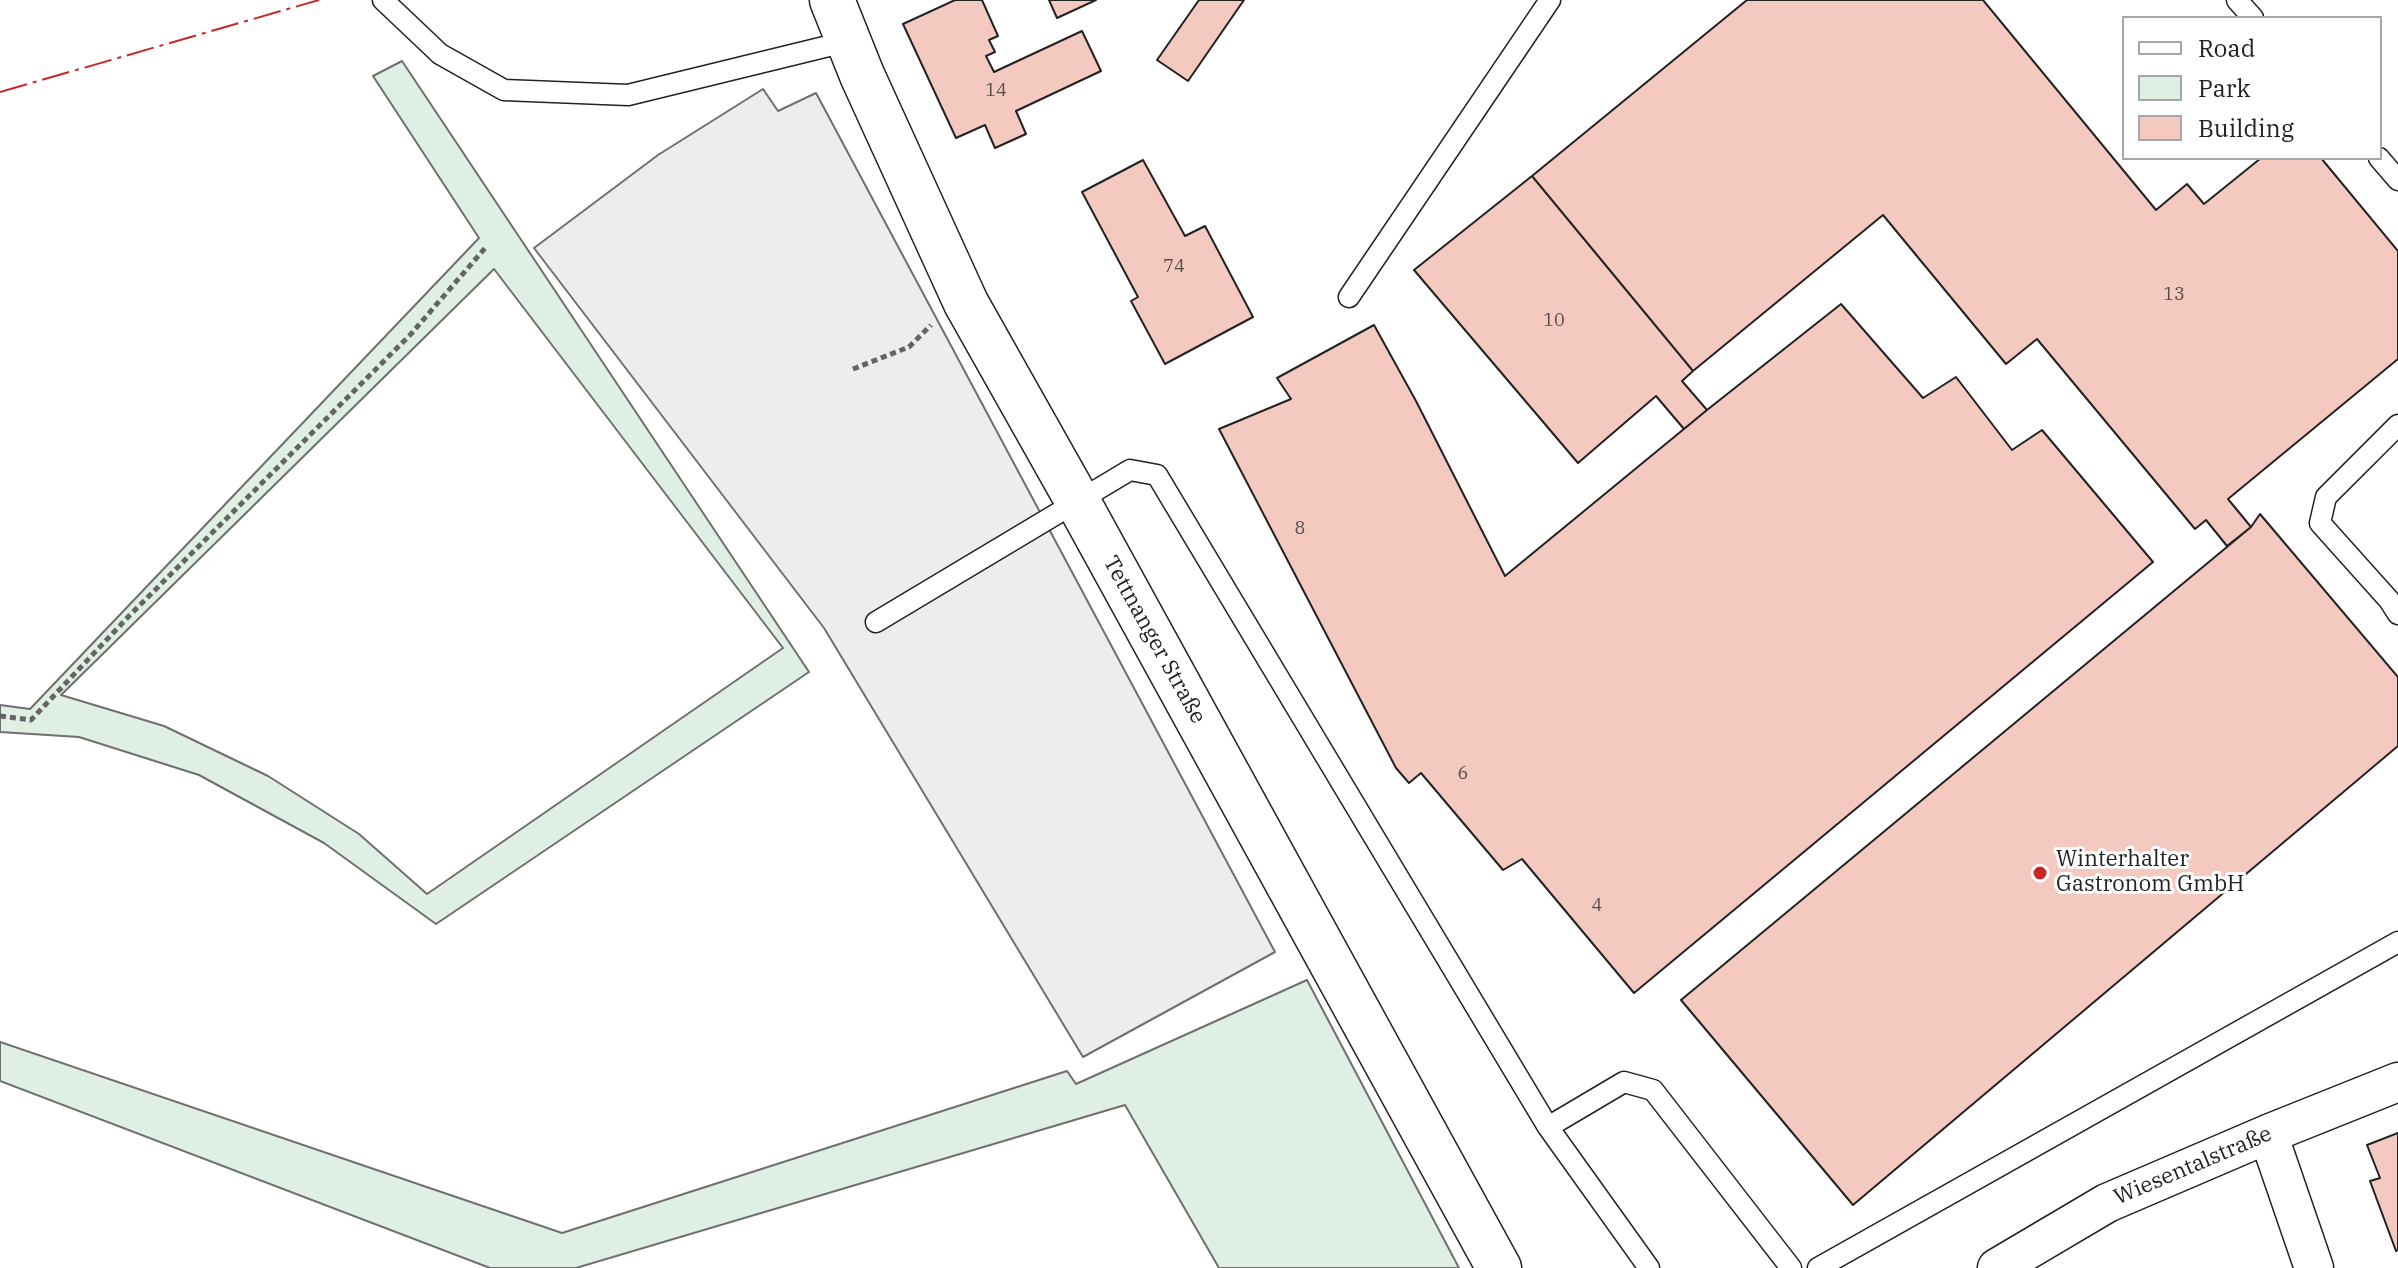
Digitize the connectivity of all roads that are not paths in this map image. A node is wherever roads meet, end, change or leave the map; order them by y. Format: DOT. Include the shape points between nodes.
graph roads {
  1 [pos="383,0"];
  2 [pos="832,0"];
  3 [pos="1550,0"];
  4 [pos="2237,0"];
  5 [pos="2251,16"];
  6 [pos="849,41"];
  7 [pos="2381,160"];
  8 [pos="2398,180"];
  9 [pos="1349,297"];
  10 [pos="2398,425"];
  11 [pos="1077,500"];
  12 [pos="2398,614"];
  13 [pos="876,622"];
  14 [pos="2398,942"];
  15 [pos="2398,1082"];
  16 [pos="1548,1127"];
  17 [pos="2268,1134"];
  18 [pos="1499,1268"];
  19 [pos="1649,1268"];
  20 [pos="1791,1268"];
  21 [pos="1818,1268"];
  22 [pos="1997,1268"];
  23 [pos="2314,1268"];
  1 -- 6 [label="lane" via="440,54 504,90 628,95"];
  2 -- 6 [label="main road, Tettnanger Straße"];
  3 -- 9 [label="lane"];
  4 -- 5 [label="lane"];
  6 -- 11 [label="main road, Tettnanger Straße" via="966,303"];
  7 -- 8 [label="lane"];
  10 -- 12 [label="lane" via="2326,497 2320,523"];
  11 -- 13 [label="lane"];
  11 -- 16 [label="lane" via="1130,470 1157,475"];
  11 -- 18 [label="main road, Tettnanger Straße"];
  14 -- 21 [label="lane"];
  15 -- 17 [label="street, Wiesentalstraße"];
  16 -- 19 [label="lane"];
  16 -- 20 [label="lane" via="1624,1082 1653,1090"];
  17 -- 22 [label="street, Wiesentalstraße" via="2107,1203"];
  17 -- 23 [label="street"];
}
